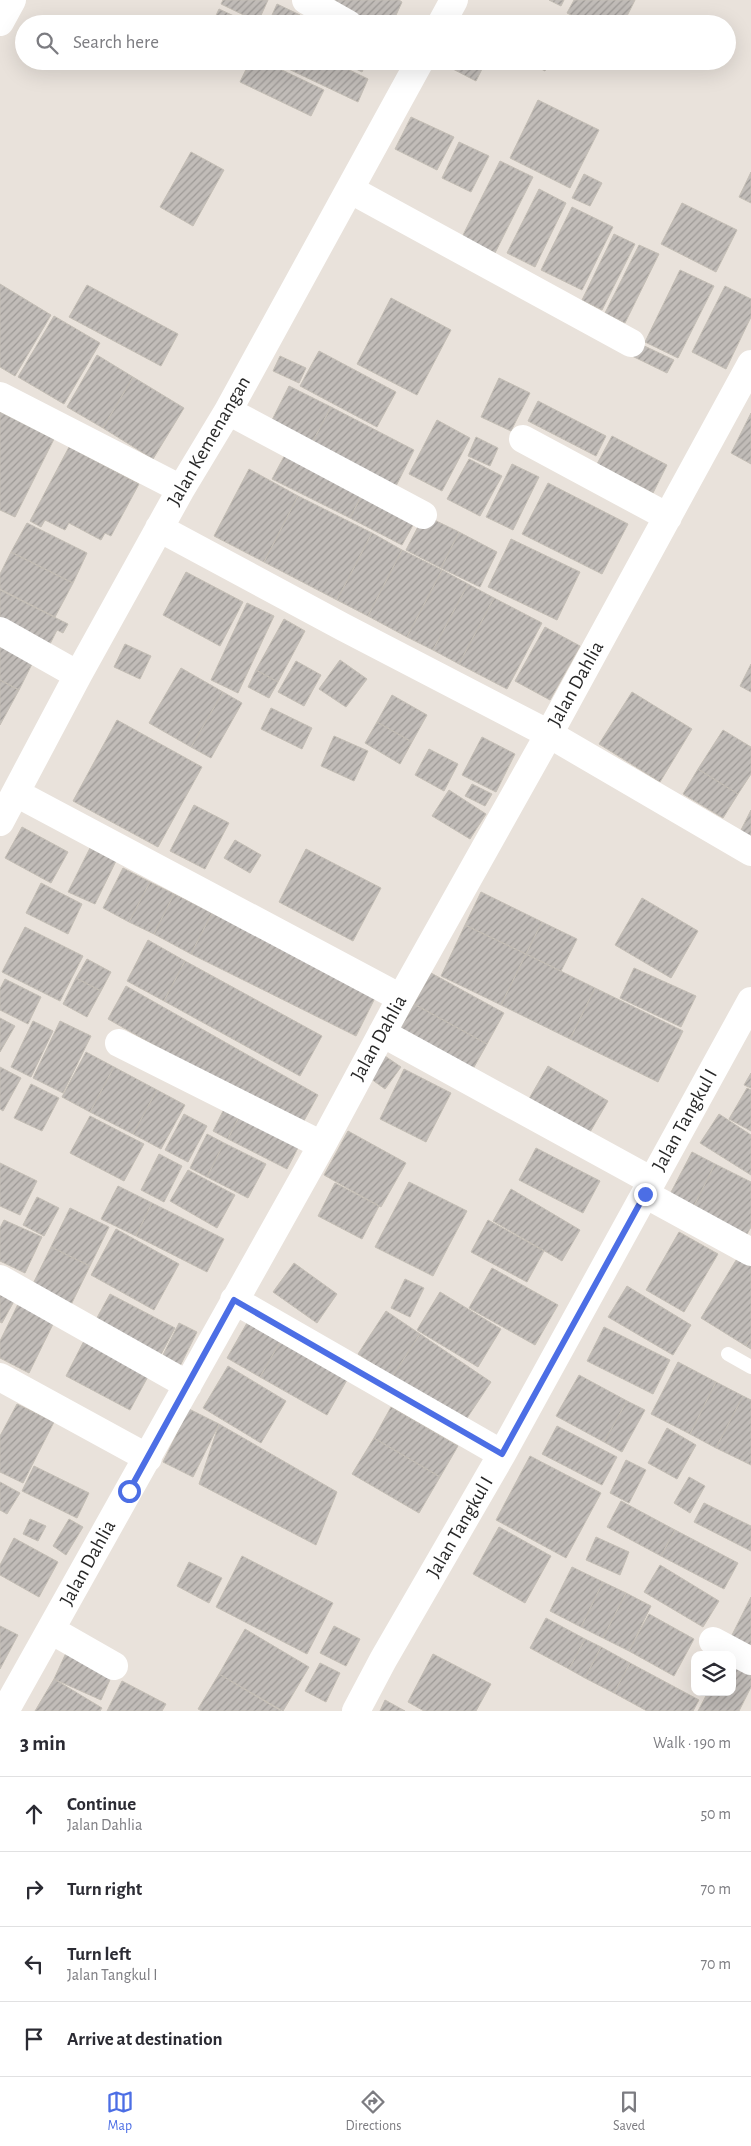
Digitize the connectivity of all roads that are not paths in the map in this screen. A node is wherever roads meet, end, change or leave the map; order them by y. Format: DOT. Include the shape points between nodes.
graph roads {
  1 [pos="12,0"];
  2 [pos="306,0"];
  3 [pos="454,0"];
  4 [pos="332,15"];
  5 [pos="446,15"];
  6 [pos="0,22"];
  7 [pos="414,70"];
  8 [pos="350,190"];
  9 [pos="632,343"];
  10 [pos="751,364"];
  11 [pos="0,396"];
  12 [pos="228,411"];
  13 [pos="523,439"];
  14 [pos="181,489"];
  15 [pos="423,515"];
  16 [pos="668,517"];
  17 [pos="159,528"];
  18 [pos="0,631"];
  19 [pos="78,675"];
  20 [pos="549,734"];
  21 [pos="16,793"];
  22 [pos="0,822"];
  23 [pos="751,852"];
  24 [pos="402,998"];
  25 [pos="751,1001"];
  26 [pos="382,1033"];
  27 [pos="119,1043"];
  28 [pos="322,1145"];
  29 [pos="648,1188"];
  30 [pos="751,1252"];
  31 [pos="0,1279"];
  32 [pos="234,1300"];
  33 [pos="728,1354"];
  34 [pos="751,1367"];
  35 [pos="0,1377"];
  36 [pos="188,1385"];
  37 [pos="502,1454"];
  38 [pos="148,1458"];
  39 [pos="51,1630"];
  40 [pos="713,1640"];
  41 [pos="751,1661"];
  42 [pos="114,1666"];
  43 [pos="4,1705"];
  44 [pos="356,1711"];
  1 -- 6 [label="street"];
  2 -- 4 [label="street"];
  3 -- 5 [label="street"];
  7 -- 8 [label="street, Jalan Kemenangan"];
  8 -- 9 [label="street"];
  8 -- 12 [label="street, Jalan Kemenangan"];
  10 -- 16 [label="street, Jalan Dahlia"];
  11 -- 14 [label="street"];
  12 -- 14 [label="street, Jalan Kemenangan"];
  12 -- 15 [label="street"];
  13 -- 16 [label="street"];
  14 -- 17 [label="street, Jalan Kemenangan"];
  16 -- 20 [label="street, Jalan Dahlia"];
  17 -- 19 [label="street, Jalan Kemenangan"];
  17 -- 20 [label="street"];
  18 -- 19 [label="street"];
  19 -- 21 [label="street, Jalan Kemenangan"];
  20 -- 23 [label="street"];
  20 -- 24 [label="street, Jalan Dahlia"];
  21 -- 22 [label="street, Jalan Kemenangan"];
  21 -- 24 [label="street"];
  24 -- 26 [label="street, Jalan Dahlia"];
  25 -- 29 [label="street, Jalan Tangkul I"];
  26 -- 28 [label="street, Jalan Dahlia"];
  26 -- 29 [label="street"];
  27 -- 28 [label="street"];
  28 -- 32 [label="street, Jalan Dahlia"];
  29 -- 30 [label="street"];
  29 -- 37 [label="street, Jalan Tangkul I"];
  31 -- 36 [label="street"];
  32 -- 36 [label="street, Jalan Dahlia"];
  32 -- 37 [label="street"];
  33 -- 34 [label="lane"];
  35 -- 38 [label="street"];
  36 -- 38 [label="street, Jalan Dahlia"];
  37 -- 44 [label="street, Jalan Tangkul I" via="382,1660"];
  38 -- 39 [label="street, Jalan Dahlia"];
  39 -- 42 [label="street"];
  39 -- 43 [label="street, Jalan Dahlia"];
  40 -- 41 [label="street"];
}
